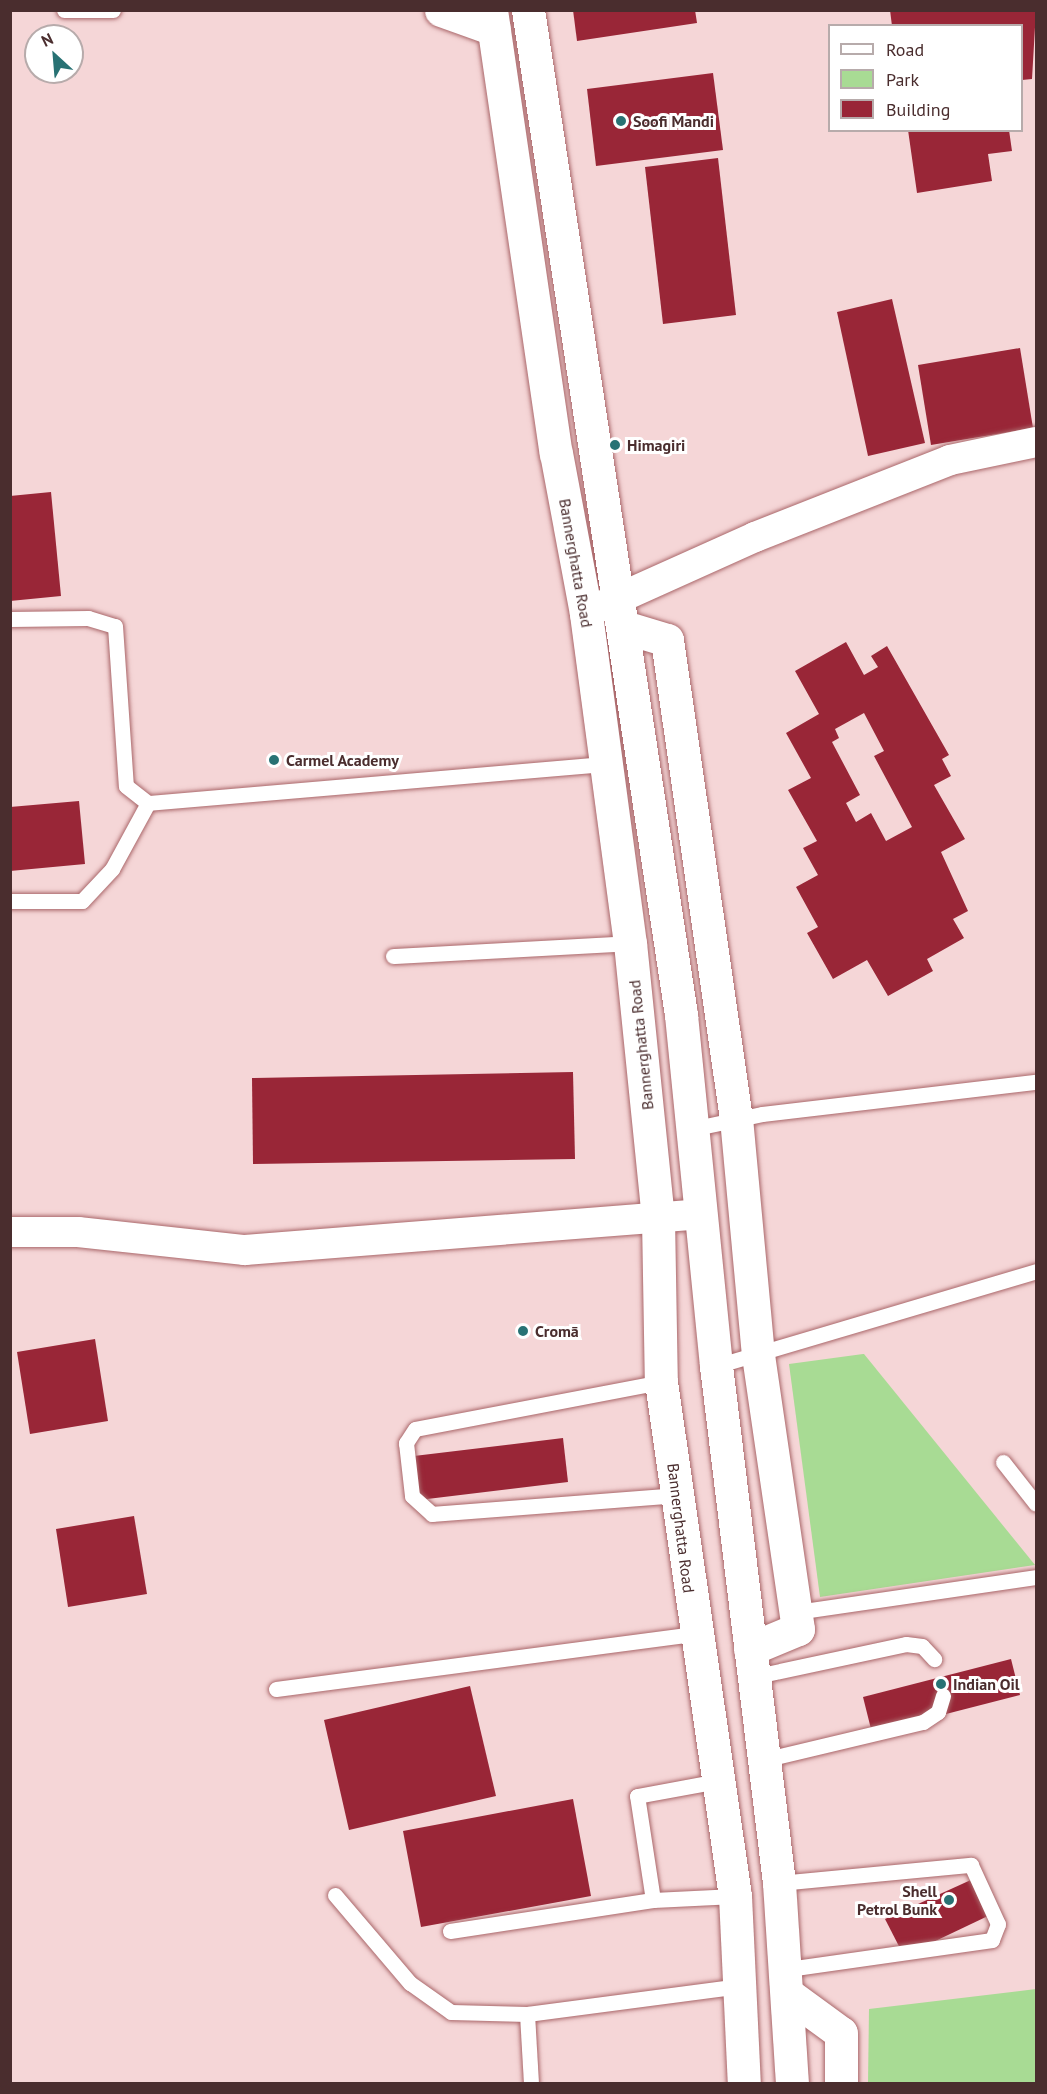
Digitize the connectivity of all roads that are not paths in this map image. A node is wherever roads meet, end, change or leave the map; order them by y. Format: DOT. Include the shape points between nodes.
graph roads {
  1 [pos="64,10"];
  2 [pos="113,10"];
  3 [pos="441,10"];
  4 [pos="528,10"];
  5 [pos="492,20"];
  6 [pos="1036,441"];
  7 [pos="622,611"];
  8 [pos="586,614"];
  9 [pos="10,620"];
  10 [pos="604,764"];
  11 [pos="147,803"];
  12 [pos="10,901"];
  13 [pos="630,943"];
  14 [pos="393,956"];
  15 [pos="1036,1082"];
  16 [pos="736,1118"];
  17 [pos="696,1128"];
  18 [pos="700,1214"];
  19 [pos="658,1218"];
  20 [pos="10,1232"];
  21 [pos="1036,1271"];
  22 [pos="758,1355"];
  23 [pos="716,1366"];
  24 [pos="661,1382"];
  25 [pos="1003,1462"];
  26 [pos="677,1495"];
  27 [pos="1036,1504"];
  28 [pos="1036,1577"];
  29 [pos="796,1612"];
  30 [pos="694,1634"];
  31 [pos="933,1659"];
  32 [pos="751,1663"];
  33 [pos="276,1689"];
  34 [pos="943,1696"];
  35 [pos="763,1760"];
  36 [pos="718,1781"];
  37 [pos="779,1883"];
  38 [pos="335,1895"];
  39 [pos="735,1896"];
  40 [pos="653,1900"];
  41 [pos="450,1931"];
  42 [pos="788,1982"];
  43 [pos="740,1986"];
  44 [pos="527,2014"];
  45 [pos="531,2084"];
  46 [pos="744,2084"];
  47 [pos="792,2084"];
  48 [pos="841,2084"];
  1 -- 2 [label="lane"];
  3 -- 5 [label="main road"];
  4 -- 7 [label="main road"];
  5 -- 8 [label="main road, Bannerghatta Road" via="556,453"];
  6 -- 7 [label="street" via="950,460"];
  7 -- 8 [label="street"];
  7 -- 16 [label="main road" via="667,640"];
  7 -- 17 [label="main road"];
  8 -- 10 [label="main road, Bannerghatta Road"];
  9 -- 11 [label="lane" via="88,618 115,626 126,786"];
  10 -- 11 [label="lane"];
  10 -- 13 [label="main road, Bannerghatta Road"];
  11 -- 12 [label="lane" via="112,869 82,901"];
  13 -- 14 [label="lane"];
  13 -- 19 [label="main road, Bannerghatta Road"];
  15 -- 16 [label="lane"];
  16 -- 17 [label="lane"];
  16 -- 22 [label="main road"];
  17 -- 18 [label="main road"];
  18 -- 19 [label="street"];
  18 -- 23 [label="main road"];
  19 -- 20 [label="street" via="245,1250 78,1232"];
  19 -- 24 [label="main road, Bannerghatta Road"];
  21 -- 22 [label="lane"];
  22 -- 23 [label="lane"];
  22 -- 29 [label="main road"];
  23 -- 32 [label="main road"];
  24 -- 26 [label="main road, Bannerghatta Road"];
  24 -- 26 [label="lane" via="415,1429 406,1443 412,1496 432,1514"];
  25 -- 27 [label="lane"];
  26 -- 30 [label="main road, Bannerghatta Road"];
  28 -- 29 [label="lane"];
  29 -- 32 [label="main road" via="798,1629"];
  30 -- 33 [label="lane"];
  30 -- 36 [label="main road, Bannerghatta Road"];
  31 -- 32 [label="lane" via="922,1646 906,1644"];
  32 -- 35 [label="main road"];
  34 -- 35 [label="lane" via="938,1712 924,1722"];
  35 -- 37 [label="main road"];
  36 -- 39 [label="main road, Bannerghatta Road"];
  36 -- 40 [label="lane" via="637,1796"];
  37 -- 42 [label="main road"];
  37 -- 42 [label="lane" via="971,1865 998,1924 992,1940"];
  38 -- 44 [label="lane" via="410,1983 451,2012"];
  39 -- 40 [label="lane"];
  39 -- 43 [label="main road, Bannerghatta Road"];
  40 -- 41 [label="lane"];
  42 -- 47 [label="main road"];
  42 -- 48 [label="main road" via="841,2033"];
  43 -- 44 [label="lane"];
  43 -- 46 [label="main road, Bannerghatta Road"];
  44 -- 45 [label="lane"];
}
